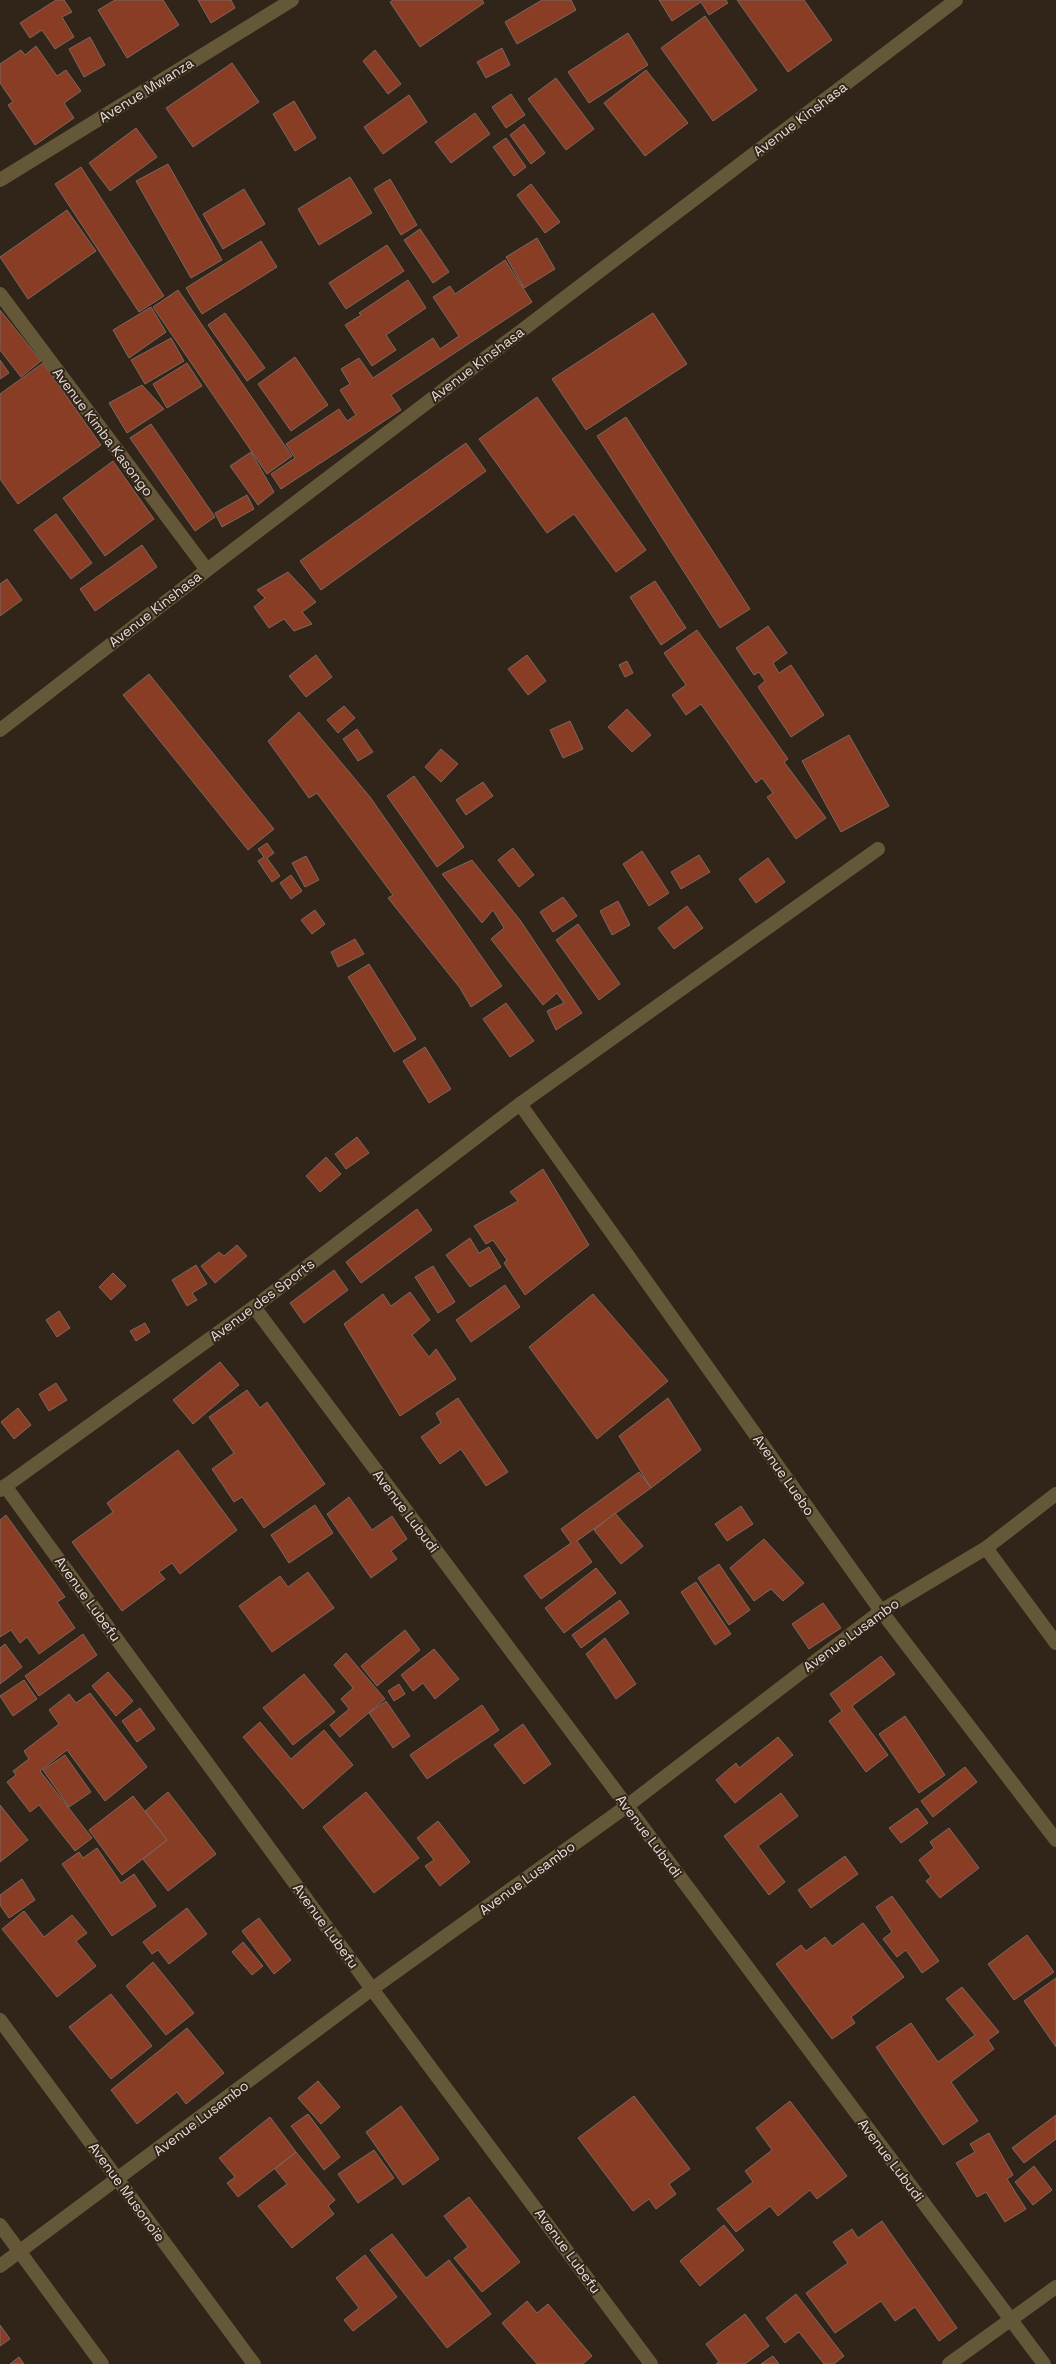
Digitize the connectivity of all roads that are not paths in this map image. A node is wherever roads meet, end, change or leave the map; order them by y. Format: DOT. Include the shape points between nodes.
graph roads {
  1 [pos="292,0"];
  2 [pos="956,0"];
  3 [pos="0,180"];
  4 [pos="0,294"];
  5 [pos="207,570"];
  6 [pos="0,730"];
  7 [pos="878,849"];
  8 [pos="520,1104"];
  9 [pos="254,1307"];
  10 [pos="3,1488"];
  11 [pos="1056,1494"];
  12 [pos="986,1548"];
  13 [pos="881,1611"];
  14 [pos="1056,1642"];
  15 [pos="626,1806"];
  16 [pos="1056,1840"];
  17 [pos="372,1989"];
  18 [pos="0,2020"];
  19 [pos="118,2180"];
  20 [pos="0,2225"];
  21 [pos="21,2251"];
  22 [pos="0,2266"];
  23 [pos="1056,2287"];
  24 [pos="1010,2320"];
  25 [pos="102,2364"];
  26 [pos="254,2364"];
  27 [pos="651,2364"];
  28 [pos="949,2364"];
  29 [pos="1044,2364"];
  1 -- 3 [label="street, Avenue Mwanza"];
  2 -- 5 [label="street, Avenue Kinshasa"];
  4 -- 5 [label="street, Avenue Kimba Kasongo"];
  5 -- 6 [label="street, Avenue Kinshasa"];
  7 -- 8 [label="street, Avenue des Sports"];
  8 -- 9 [label="street, Avenue des Sports"];
  8 -- 13 [label="street, Avenue Luebo"];
  9 -- 10 [label="street, Avenue des Sports"];
  9 -- 15 [label="street, Avenue Lubudi"];
  10 -- 17 [label="street, Avenue Lubefu"];
  11 -- 12 [label="street, Avenue Lusambo"];
  12 -- 13 [label="street, Avenue Lusambo"];
  12 -- 14 [label="street"];
  13 -- 15 [label="street, Avenue Lusambo"];
  13 -- 16 [label="street, Avenue Luebo"];
  15 -- 17 [label="street, Avenue Lusambo"];
  15 -- 24 [label="street, Avenue Lubudi"];
  17 -- 19 [label="street, Avenue Lusambo"];
  17 -- 27 [label="street, Avenue Lubefu"];
  18 -- 19 [label="street, Avenue Musonoïe"];
  19 -- 21 [label="street, Avenue Lusambo"];
  19 -- 26 [label="street, Avenue Musonoïe"];
  20 -- 21 [label="street"];
  21 -- 22 [label="street, Avenue Lusambo"];
  21 -- 25 [label="street"];
  23 -- 24 [label="street"];
  24 -- 28 [label="street"];
  24 -- 29 [label="street, Avenue Lubudi"];
}
